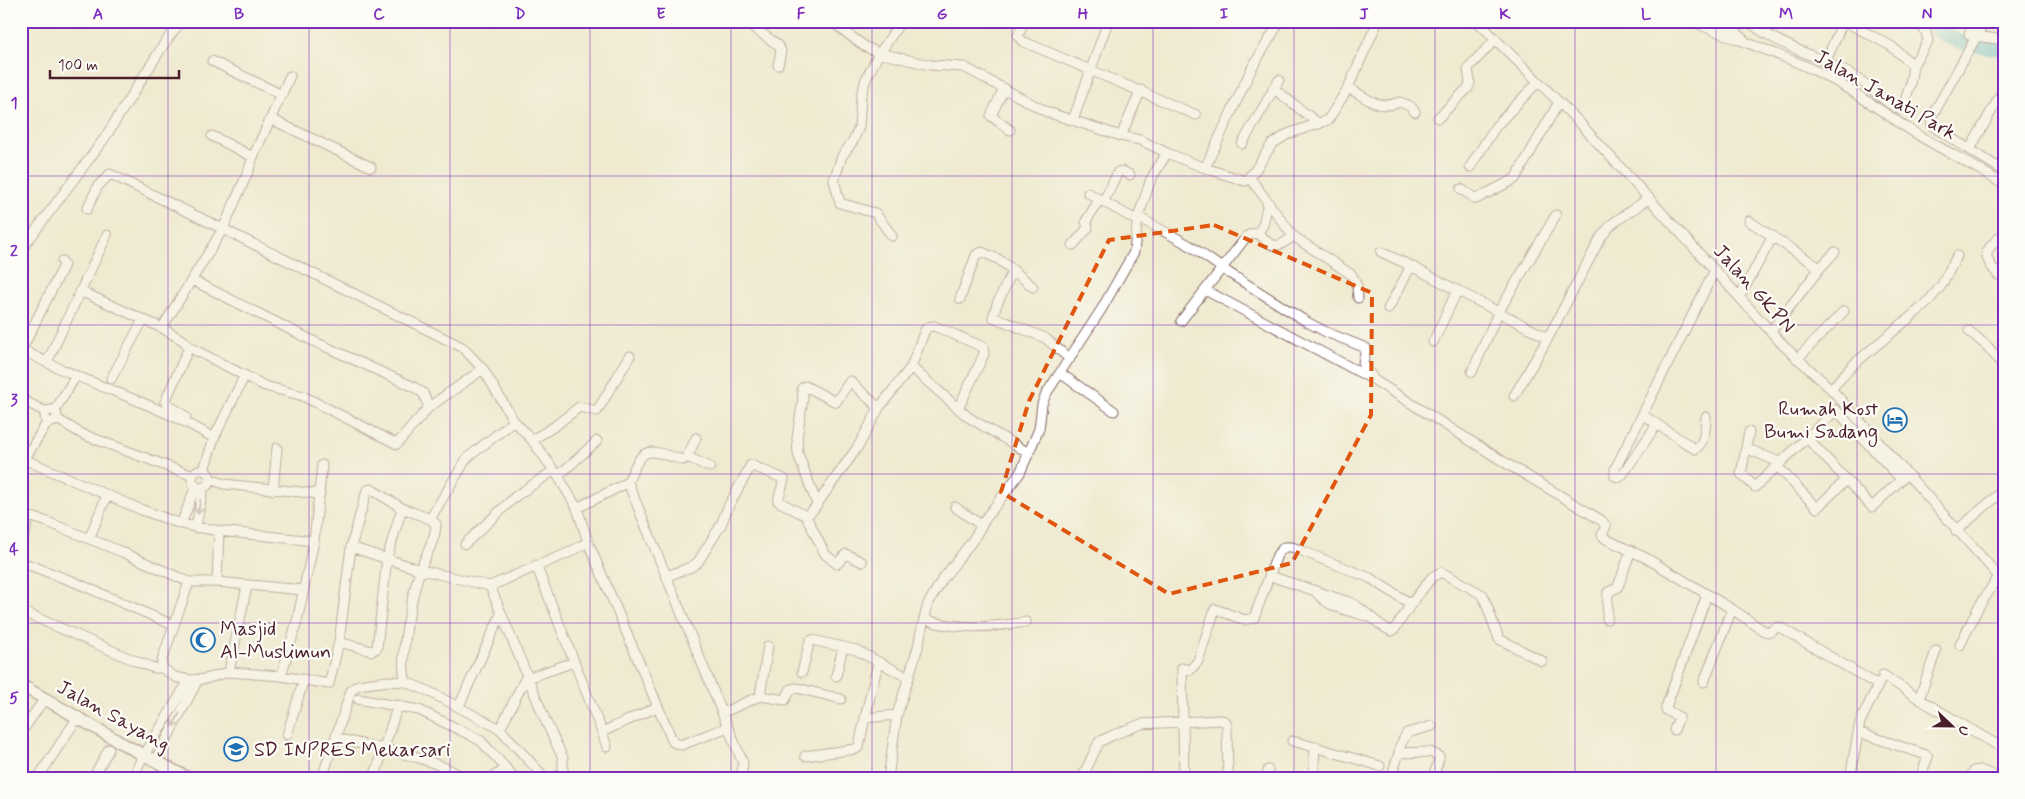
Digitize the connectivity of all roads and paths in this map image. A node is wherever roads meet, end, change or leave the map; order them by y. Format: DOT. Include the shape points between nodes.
graph roads {
  1 [pos="181,21"];
  2 [pos="744,21"];
  3 [pos="831,21"];
  4 [pos="901,21"];
  5 [pos="1024,21"];
  6 [pos="1108,21"];
  7 [pos="1280,21"];
  8 [pos="1378,21"];
  9 [pos="1477,21"];
  10 [pos="1691,21"];
  11 [pos="1713,21"];
  12 [pos="1740,21"];
  13 [pos="1748,21"];
  14 [pos="1843,21"];
  15 [pos="1917,21"];
  16 [pos="1974,21"];
  17 [pos="1985,21"];
  18 [pos="1734,34"];
  19 [pos="1495,40"];
  20 [pos="2004,40"];
  21 [pos="1974,41"];
  22 [pos="879,53"];
  23 [pos="212,61"];
  24 [pos="1826,61"];
  25 [pos="778,65"];
  26 [pos="1914,65"];
  27 [pos="1091,70"];
  28 [pos="290,76"];
  29 [pos="1538,82"];
  30 [pos="1004,88"];
  31 [pos="1348,88"];
  32 [pos="2004,89"];
  33 [pos="1141,90"];
  34 [pos="282,95"];
  35 [pos="1560,102"];
  36 [pos="1415,112"];
  37 [pos="1196,115"];
  38 [pos="1438,118"];
  39 [pos="271,119"];
  40 [pos="1073,120"];
  41 [pos="1319,124"];
  42 [pos="1010,130"];
  43 [pos="212,136"];
  44 [pos="1121,136"];
  45 [pos="1242,144"];
  46 [pos="1970,149"];
  47 [pos="1166,153"];
  48 [pos="253,156"];
  49 [pos="371,166"];
  50 [pos="1470,167"];
  51 [pos="1205,168"];
  52 [pos="2004,171"];
  53 [pos="1130,175"];
  54 [pos="1250,178"];
  55 [pos="2004,185"];
  56 [pos="1461,189"];
  57 [pos="1088,193"];
  58 [pos="1649,198"];
  59 [pos="1101,201"];
  60 [pos="1268,202"];
  61 [pos="87,208"];
  62 [pos="1556,215"];
  63 [pos="1138,219"];
  64 [pos="1749,221"];
  65 [pos="223,229"];
  66 [pos="2004,233"];
  67 [pos="1256,234"];
  68 [pos="107,235"];
  69 [pos="892,236"];
  70 [pos="1293,236"];
  71 [pos="1772,236"];
  72 [pos="1073,245"];
  73 [pos="21,250"];
  74 [pos="1381,252"];
  75 [pos="1835,252"];
  76 [pos="1957,256"];
  77 [pos="62,261"];
  78 [pos="1411,266"];
  79 [pos="1222,267"];
  80 [pos="1820,268"];
  81 [pos="1013,270"];
  82 [pos="1716,270"];
  83 [pos="1998,275"];
  84 [pos="192,280"];
  85 [pos="1033,287"];
  86 [pos="1205,290"];
  87 [pos="80,291"];
  88 [pos="1457,291"];
  89 [pos="1740,296"];
  90 [pos="1358,298"];
  91 [pos="960,299"];
  92 [pos="1388,309"];
  93 [pos="1844,311"];
  94 [pos="1498,313"];
  95 [pos="143,320"];
  96 [pos="1181,321"];
  97 [pos="162,328"];
  98 [pos="1771,331"];
  99 [pos="1969,332"];
  100 [pos="1548,338"];
  101 [pos="1433,342"];
  102 [pos="189,348"];
  103 [pos="21,349"];
  104 [pos="630,356"];
  105 [pos="48,358"];
  106 [pos="1797,359"];
  107 [pos="1070,360"];
  108 [pos="911,367"];
  109 [pos="2004,367"];
  110 [pos="483,369"];
  111 [pos="1472,372"];
  112 [pos="1060,373"];
  113 [pos="76,376"];
  114 [pos="245,376"];
  115 [pos="111,379"];
  116 [pos="1374,380"];
  117 [pos="1831,389"];
  118 [pos="1514,396"];
  119 [pos="21,399"];
  120 [pos="429,407"];
  121 [pos="959,407"];
  122 [pos="879,408"];
  123 [pos="1114,411"];
  124 [pos="1643,415"];
  125 [pos="51,416"];
  126 [pos="1706,417"];
  127 [pos="514,420"];
  128 [pos="1657,424"];
  129 [pos="1749,432"];
  130 [pos="215,435"];
  131 [pos="696,438"];
  132 [pos="1806,438"];
  133 [pos="532,440"];
  134 [pos="597,441"];
  135 [pos="277,448"];
  136 [pos="1746,448"];
  137 [pos="1027,452"];
  138 [pos="687,457"];
  139 [pos="22,459"];
  140 [pos="1779,464"];
  141 [pos="322,465"];
  142 [pos="710,467"];
  143 [pos="204,470"];
  144 [pos="555,474"];
  145 [pos="193,476"];
  146 [pos="1904,476"];
  147 [pos="210,479"];
  148 [pos="1846,480"];
  149 [pos="627,484"];
  150 [pos="200,486"];
  151 [pos="273,490"];
  152 [pos="2004,490"];
  153 [pos="320,494"];
  154 [pos="107,495"];
  155 [pos="817,504"];
  156 [pos="955,507"];
  157 [pos="402,508"];
  158 [pos="577,508"];
  159 [pos="24,515"];
  160 [pos="806,516"];
  161 [pos="430,519"];
  162 [pos="181,524"];
  163 [pos="981,525"];
  164 [pos="196,528"];
  165 [pos="219,531"];
  166 [pos="1956,531"];
  167 [pos="89,539"];
  168 [pos="314,542"];
  169 [pos="588,542"];
  170 [pos="465,544"];
  171 [pos="21,547"];
  172 [pos="351,547"];
  173 [pos="1631,550"];
  174 [pos="387,558"];
  175 [pos="21,562"];
  176 [pos="862,562"];
  177 [pos="536,566"];
  178 [pos="421,570"];
  179 [pos="667,576"];
  180 [pos="1270,576"];
  181 [pos="2001,579"];
  182 [pos="189,582"];
  183 [pos="217,582"];
  184 [pos="247,586"];
  185 [pos="490,586"];
  186 [pos="303,590"];
  187 [pos="1706,596"];
  188 [pos="1411,604"];
  189 [pos="21,611"];
  190 [pos="1731,611"];
  191 [pos="501,614"];
  192 [pos="924,618"];
  193 [pos="1607,619"];
  194 [pos="1026,622"];
  195 [pos="173,625"];
  196 [pos="339,642"];
  197 [pos="1960,645"];
  198 [pos="768,646"];
  199 [pos="843,647"];
  200 [pos="1936,651"];
  201 [pos="1542,661"];
  202 [pos="574,662"];
  203 [pos="878,664"];
  204 [pos="162,668"];
  205 [pos="229,672"];
  206 [pos="802,672"];
  207 [pos="281,676"];
  208 [pos="836,676"];
  209 [pos="527,677"];
  210 [pos="908,678"];
  211 [pos="304,679"];
  212 [pos="193,680"];
  213 [pos="406,682"];
  214 [pos="1704,682"];
  215 [pos="1878,685"];
  216 [pos="23,688"];
  217 [pos="760,696"];
  218 [pos="45,698"];
  219 [pos="358,699"];
  220 [pos="841,699"];
  221 [pos="1918,699"];
  222 [pos="398,705"];
  223 [pos="459,706"];
  224 [pos="657,706"];
  225 [pos="722,713"];
  226 [pos="897,715"];
  227 [pos="78,717"];
  228 [pos="865,718"];
  229 [pos="1183,721"];
  230 [pos="1432,726"];
  231 [pos="728,727"];
  232 [pos="500,729"];
  233 [pos="1674,730"];
  234 [pos="602,732"];
  235 [pos="1858,732"];
  236 [pos="21,733"];
  237 [pos="287,735"];
  238 [pos="337,738"];
  239 [pos="1292,741"];
  240 [pos="607,747"];
  241 [pos="1315,747"];
  242 [pos="109,749"];
  243 [pos="2004,749"];
  244 [pos="385,750"];
  245 [pos="1399,753"];
  246 [pos="145,755"];
  247 [pos="805,756"];
  248 [pos="156,761"];
  249 [pos="1380,766"];
  250 [pos="506,769"];
  251 [pos="39,776"];
  252 [pos="92,778"];
  253 [pos="133,778"];
  254 [pos="188,778"];
  255 [pos="322,778"];
  256 [pos="374,778"];
  257 [pos="464,778"];
  258 [pos="492,778"];
  259 [pos="514,778"];
  260 [pos="545,778"];
  261 [pos="556,778"];
  262 [pos="741,778"];
  263 [pos="888,778"];
  264 [pos="1082,778"];
  265 [pos="1184,778"];
  266 [pos="1228,778"];
  267 [pos="1313,778"];
  268 [pos="1391,778"];
  269 [pos="1433,778"];
  270 [pos="1850,778"];
  271 [pos="1920,778"];
  272 [pos="1970,778"];
  273 [pos="1999,778"];
  1 -- 73 [label="street" via="104,139"];
  2 -- 25 [label="street" via="778,45"];
  3 -- 22 [label="street"];
  4 -- 22 [label="street"];
  5 -- 27 [label="street" via="1019,39"];
  6 -- 27 [label="street"];
  7 -- 51 [label="street" via="1252,68"];
  8 -- 31 [label="street"];
  9 -- 19 [label="street, Jalan GKPN"];
  10 -- 18 [label="street, Jalan Janati Park"];
  11 -- 18 [label="street"];
  12 -- 18 [label="street"];
  13 -- 24 [label="street" via="1766,34"];
  14 -- 24 [label="street"];
  14 -- 26 [label="street" via="1891,46"];
  15 -- 26 [label="street" via="1926,32 1928,41"];
  16 -- 21 [label="street" via="1968,34"];
  17 -- 21 [label="street"];
  18 -- 55 [label="street, Jalan Janati Park" via="1844,86"];
  19 -- 29 [label="street, Jalan GKPN"];
  19 -- 38 [label="street" via="1468,68 1468,88"];
  20 -- 21 [label="street"];
  21 -- 46 [label="street" via="1931,118 1932,126"];
  22 -- 30 [label="street" via="930,65 964,67"];
  22 -- 69 [label="street" via="861,96 859,127 854,141 842,156 834,180 840,202 875,213"];
  23 -- 34 [label="street"];
  24 -- 26 [label="street" via="1868,84 1899,109 1903,107"];
  27 -- 33 [label="street"];
  27 -- 40 [label="street"];
  28 -- 34 [label="street"];
  29 -- 35 [label="street, Jalan GKPN"];
  29 -- 50 [label="street" via="1496,126"];
  30 -- 40 [label="street" via="1047,112"];
  30 -- 42 [label="street" via="991,116"];
  31 -- 36 [label="street" via="1380,105 1400,102"];
  31 -- 41 [label="street" via="1328,120"];
  32 -- 46 [label="street"];
  33 -- 37 [label="street"];
  33 -- 44 [label="street"];
  34 -- 39 [label="street"];
  35 -- 56 [label="street" via="1515,179 1476,199"];
  35 -- 58 [label="street, Jalan GKPN"];
  39 -- 48 [label="street"];
  39 -- 49 [label="street"];
  40 -- 44 [label="street"];
  41 -- 45 [label="street" via="1276,84"];
  41 -- 54 [label="street" via="1288,134 1272,144"];
  43 -- 48 [label="street"];
  44 -- 47 [label="street" via="1140,140"];
  46 -- 52 [label="street"];
  47 -- 51 [label="street"];
  47 -- 63 [label="street" via="1151,179"];
  48 -- 65 [label="street"];
  51 -- 54 [label="street" via="1245,181"];
  53 -- 59 [label="street" via="1118,172"];
  54 -- 60 [label="street"];
  57 -- 59 [label="street"];
  58 -- 82 [label="street, Jalan GKPN"];
  58 -- 100 [label="street" via="1612,224 1601,237"];
  59 -- 63 [label="street"];
  59 -- 72 [label="street" via="1086,220 1088,228"];
  60 -- 67 [label="street" via="1263,225"];
  60 -- 70 [label="street"];
  61 -- 65 [label="street" via="98,186 110,174"];
  62 -- 94 [label="street"];
  63 -- 79 [label="street" via="1168,232"];
  63 -- 107 [label="street" via="1134,252 1124,274"];
  64 -- 71 [label="street"];
  65 -- 84 [label="street"];
  65 -- 110 [label="street" via="462,347"];
  66 -- 83 [label="street" via="1990,246 1986,256"];
  67 -- 70 [label="street" via="1278,246"];
  67 -- 79 [label="street" via="1247,236"];
  68 -- 87 [label="street"];
  70 -- 90 [label="street" via="1352,276"];
  71 -- 80 [label="street"];
  71 -- 89 [label="street"];
  74 -- 78 [label="street"];
  75 -- 80 [label="street"];
  76 -- 117 [label="street" via="1941,286 1926,304 1854,364"];
  77 -- 103 [label="street" via="64,266"];
  78 -- 88 [label="street"];
  78 -- 92 [label="street"];
  79 -- 86 [label="street"];
  79 -- 116 [label="street" via="1326,332 1366,348 1363,364"];
  80 -- 98 [label="street"];
  81 -- 85 [label="street"];
  81 -- 91 [label="street" via="998,259 979,252"];
  81 -- 107 [label="street" via="993,317 1045,338"];
  82 -- 89 [label="street, Jalan GKPN"];
  82 -- 124 [label="street"];
  84 -- 97 [label="street"];
  84 -- 120 [label="street" via="313,342 414,387 423,393"];
  86 -- 96 [label="street"];
  86 -- 116 [label="street"];
  87 -- 95 [label="street"];
  87 -- 105 [label="street"];
  88 -- 94 [label="street"];
  88 -- 101 [label="street"];
  89 -- 98 [label="street, Jalan GKPN"];
  93 -- 106 [label="street"];
  94 -- 100 [label="street"];
  94 -- 111 [label="street"];
  95 -- 97 [label="street"];
  95 -- 115 [label="street"];
  97 -- 102 [label="street"];
  98 -- 106 [label="street, Jalan GKPN"];
  99 -- 109 [label="street" via="1988,347"];
  100 -- 118 [label="street"];
  102 -- 114 [label="street"];
  102 -- 130 [label="street" via="166,402"];
  103 -- 113 [label="street"];
  104 -- 133 [label="street" via="597,411 579,407"];
  106 -- 117 [label="street, Jalan GKPN"];
  107 -- 112 [label="street"];
  108 -- 121 [label="street"];
  108 -- 121 [label="street" via="925,330 930,326 982,347 984,354"];
  108 -- 122 [label="street"];
  110 -- 120 [label="street"];
  110 -- 127 [label="street"];
  112 -- 123 [label="street"];
  112 -- 137 [label="street" via="1042,404 1038,429"];
  113 -- 125 [label="street"];
  113 -- 130 [label="street"];
  114 -- 120 [label="street" via="265,386 303,396 397,444"];
  114 -- 130 [label="street"];
  116 -- 173 [label="street" via="1602,520 1606,527 1603,537"];
  117 -- 146 [label="street, Jalan GKPN"];
  119 -- 125 [label="street"];
  121 -- 137 [label="street" via="968,417"];
  122 -- 155 [label="street" via="859,445"];
  122 -- 155 [label="street" via="850,381 836,402 805,386 802,388 798,454"];
  124 -- 128 [label="street"];
  124 -- 128 [label="street" via="1615,469 1615,476 1623,474"];
  125 -- 139 [label="street"];
  125 -- 145 [label="street" via="82,434"];
  126 -- 128 [label="street" via="1704,439 1695,449"];
  127 -- 133 [label="street"];
  127 -- 161 [label="street" via="467,458"];
  129 -- 136 [label="street"];
  130 -- 143 [label="street"];
  131 -- 138 [label="street"];
  132 -- 140 [label="street"];
  132 -- 146 [label="street" via="1836,410"];
  132 -- 148 [label="street"];
  133 -- 144 [label="street"];
  134 -- 144 [label="street"];
  135 -- 151 [label="street"];
  136 -- 140 [label="street"];
  136 -- 140 [label="street" via="1741,474 1755,487"];
  137 -- 163 [label="street" via="1020,473"];
  138 -- 142 [label="street"];
  138 -- 149 [label="street" via="683,460 650,450 642,454"];
  139 -- 154 [label="street"];
  140 -- 148 [label="street" via="1817,508"];
  141 -- 153 [label="street"];
  143 -- 145 [label="street"];
  143 -- 147 [label="street"];
  144 -- 158 [label="street"];
  144 -- 170 [label="street" via="516,496"];
  145 -- 150 [label="street" via="193,482"];
  146 -- 148 [label="street" via="1872,507"];
  146 -- 166 [label="street, Jalan GKPN" via="1943,513"];
  147 -- 150 [label="street" via="208,484"];
  147 -- 151 [label="street" via="224,484"];
  149 -- 158 [label="street"];
  149 -- 179 [label="street" via="632,488"];
  150 -- 162 [label="street"];
  150 -- 164 [label="street, one-way"];
  151 -- 153 [label="street"];
  152 -- 166 [label="street"];
  153 -- 168 [label="street"];
  154 -- 162 [label="street"];
  154 -- 167 [label="street"];
  155 -- 160 [label="street"];
  156 -- 163 [label="street"];
  157 -- 161 [label="street"];
  157 -- 172 [label="street" via="368,489"];
  157 -- 174 [label="street"];
  158 -- 169 [label="street"];
  159 -- 167 [label="street"];
  159 -- 171 [label="street" via="26,529"];
  160 -- 176 [label="street" via="825,554 836,563 846,554"];
  160 -- 179 [label="street" via="778,501 784,479 750,466 698,562 691,568"];
  161 -- 178 [label="street" via="436,524 436,529"];
  162 -- 164 [label="street"];
  163 -- 192 [label="street" via="942,580"];
  164 -- 165 [label="street"];
  165 -- 168 [label="street"];
  165 -- 183 [label="street"];
  166 -- 181 [label="street, Jalan GKPN"];
  167 -- 182 [label="street"];
  168 -- 186 [label="street"];
  169 -- 177 [label="street"];
  169 -- 224 [label="street"];
  172 -- 174 [label="street"];
  172 -- 196 [label="street"];
  173 -- 187 [label="street"];
  173 -- 193 [label="street" via="1618,586 1608,592"];
  174 -- 178 [label="street"];
  174 -- 196 [label="street" via="377,648 372,651"];
  175 -- 195 [label="street"];
  177 -- 185 [label="street"];
  177 -- 202 [label="street"];
  178 -- 185 [label="street"];
  178 -- 213 [label="street" via="403,663"];
  179 -- 225 [label="street"];
  180 -- 188 [label="street" via="1352,603 1389,630 1394,630"];
  180 -- 188 [label="street" via="1280,550 1292,547 1370,578"];
  180 -- 229 [label="street" via="1254,618 1245,620 1215,609 1198,661 1190,670 1182,668"];
  181 -- 197 [label="street" via="1978,608"];
  182 -- 183 [label="street"];
  182 -- 195 [label="street"];
  183 -- 184 [label="street"];
  184 -- 186 [label="street"];
  184 -- 205 [label="street"];
  185 -- 191 [label="street"];
  186 -- 207 [label="street"];
  187 -- 190 [label="street"];
  187 -- 233 [label="street" via="1666,707 1679,717"];
  188 -- 201 [label="street" via="1432,577 1441,572 1483,595 1499,639"];
  189 -- 204 [label="street" via="138,662"];
  190 -- 214 [label="street"];
  190 -- 215 [label="street" via="1764,631 1781,628"];
  191 -- 209 [label="street"];
  191 -- 223 [label="street"];
  192 -- 194 [label="street" via="949,624 993,627"];
  192 -- 210 [label="street"];
  195 -- 204 [label="street"];
  196 -- 211 [label="street" via="330,684"];
  198 -- 217 [label="street"];
  199 -- 203 [label="street" via="856,650"];
  199 -- 206 [label="street" via="810,641"];
  199 -- 208 [label="street"];
  200 -- 221 [label="street"];
  202 -- 209 [label="street"];
  202 -- 234 [label="street"];
  203 -- 210 [label="street"];
  203 -- 228 [label="street"];
  204 -- 212 [label="street" via="175,677"];
  205 -- 207 [label="street"];
  205 -- 212 [label="street"];
  207 -- 211 [label="street"];
  209 -- 232 [label="street"];
  209 -- 261 [label="street" via="563,758 563,771"];
  210 -- 226 [label="street"];
  211 -- 237 [label="street"];
  212 -- 246 [label="street"];
  212 -- 248 [label="street, one-way"];
  213 -- 223 [label="street"];
  213 -- 238 [label="street" via="358,685 351,691"];
  215 -- 221 [label="street" via="1881,672"];
  215 -- 235 [label="street"];
  216 -- 218 [label="main road, Jalan Sayang"];
  217 -- 220 [label="street" via="785,700 791,689 797,688"];
  217 -- 225 [label="street"];
  218 -- 227 [label="main road, Jalan Sayang"];
  218 -- 236 [label="street"];
  219 -- 222 [label="street"];
  221 -- 243 [label="street"];
  222 -- 244 [label="street"];
  222 -- 250 [label="street" via="420,710 481,741"];
  223 -- 232 [label="street"];
  224 -- 231 [label="street" via="673,742 677,744"];
  224 -- 234 [label="street"];
  225 -- 231 [label="street"];
  226 -- 228 [label="street"];
  226 -- 263 [label="street"];
  227 -- 246 [label="main road, Jalan Sayang"];
  227 -- 251 [label="street"];
  228 -- 247 [label="street" via="856,749"];
  229 -- 264 [label="street" via="1141,724 1099,742"];
  229 -- 265 [label="street"];
  229 -- 266 [label="street" via="1225,721 1228,726"];
  230 -- 245 [label="street" via="1407,734"];
  231 -- 262 [label="street" via="743,763"];
  232 -- 260 [label="street"];
  234 -- 240 [label="street"];
  235 -- 270 [label="street"];
  235 -- 271 [label="street" via="1926,755"];
  238 -- 244 [label="street"];
  238 -- 255 [label="street"];
  239 -- 241 [label="street"];
  241 -- 249 [label="street"];
  241 -- 267 [label="street"];
  242 -- 252 [label="street"];
  244 -- 256 [label="street"];
  244 -- 257 [label="street" via="427,761"];
  245 -- 268 [label="street"];
  245 -- 269 [label="street" via="1430,752 1439,756"];
  246 -- 248 [label="main road, Jalan Sayang"];
  246 -- 253 [label="street"];
  248 -- 254 [label="main road, Jalan Sayang"];
  250 -- 258 [label="street"];
  250 -- 259 [label="street"];
  272 -- 273 [label="street" via="1974,771 1980,770"];
}
